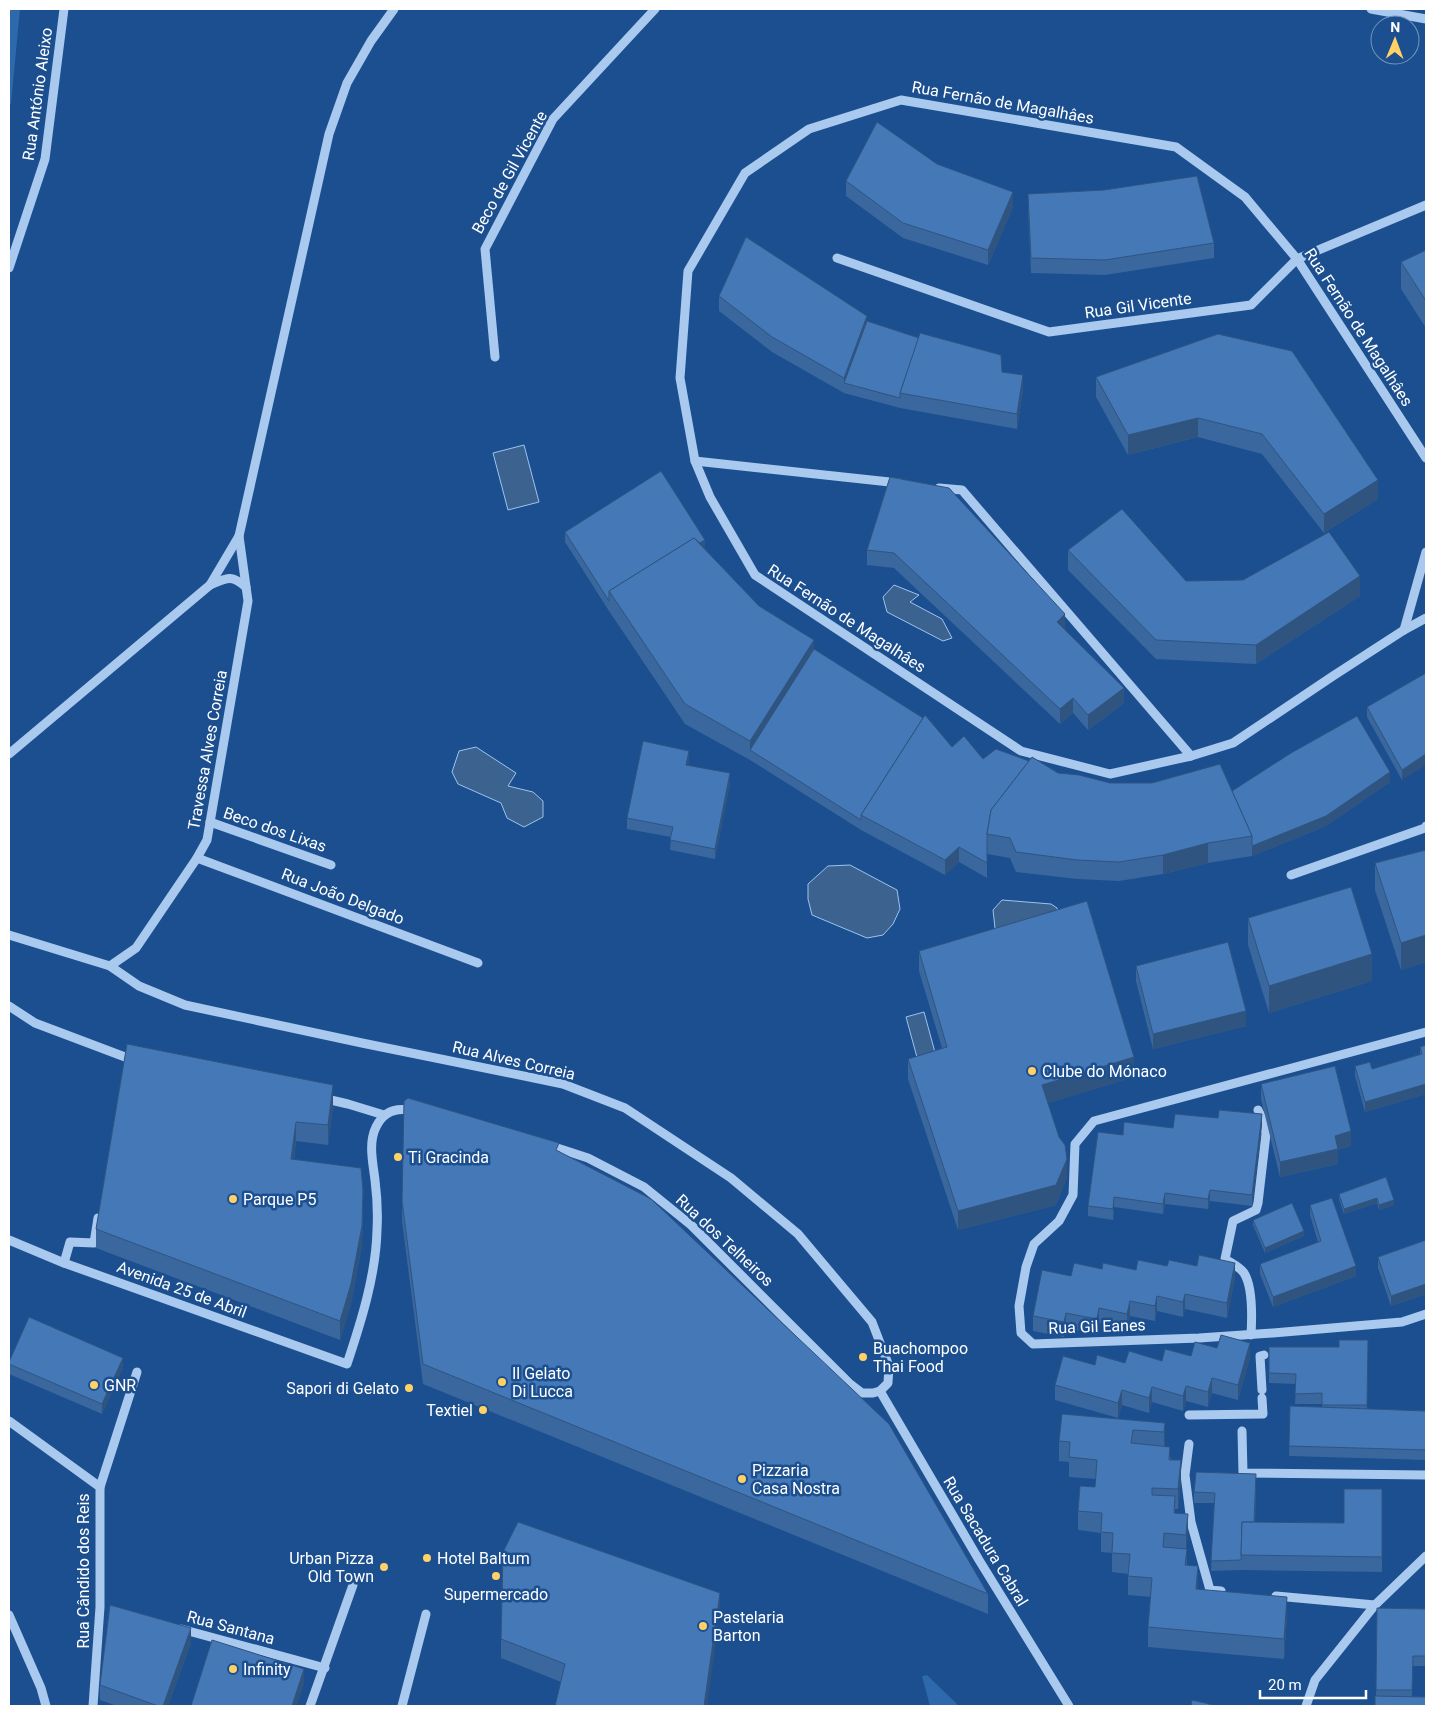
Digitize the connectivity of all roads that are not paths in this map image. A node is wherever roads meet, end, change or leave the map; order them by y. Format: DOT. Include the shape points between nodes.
graph roads {
  1 [pos="64,9"];
  2 [pos="394,9"];
  3 [pos="654,9"];
  4 [pos="1371,9"];
  5 [pos="1426,19"];
  6 [pos="1426,205"];
  7 [pos="837,258"];
  8 [pos="1298,259"];
  9 [pos="9,268"];
  10 [pos="496,357"];
  11 [pos="1426,458"];
  12 [pos="695,461"];
  13 [pos="912,485"];
  14 [pos="932,487"];
  15 [pos="239,536"];
  16 [pos="1426,552"];
  17 [pos="210,584"];
  18 [pos="246,587"];
  19 [pos="1426,618"];
  20 [pos="1404,630"];
  21 [pos="9,754"];
  22 [pos="1191,756"];
  23 [pos="210,822"];
  24 [pos="1425,827"];
  25 [pos="197,858"];
  26 [pos="331,865"];
  27 [pos="1294,874"];
  28 [pos="10,937"];
  29 [pos="478,963"];
  30 [pos="110,966"];
  31 [pos="9,1006"];
  32 [pos="1426,1032"];
  33 [pos="125,1057"];
  34 [pos="144,1061"];
  35 [pos="123,1067"];
  36 [pos="310,1096"];
  37 [pos="1258,1110"];
  38 [pos="424,1114"];
  39 [pos="384,1115"];
  40 [pos="539,1142"];
  41 [pos="100,1204"];
  42 [pos="9,1240"];
  43 [pos="64,1263"];
  44 [pos="1426,1314"];
  45 [pos="1251,1335"];
  46 [pos="1264,1355"];
  47 [pos="137,1372"];
  48 [pos="880,1391"];
  49 [pos="1189,1416"];
  50 [pos="9,1421"];
  51 [pos="1242,1431"];
  52 [pos="1189,1444"];
  53 [pos="1426,1474"];
  54 [pos="100,1487"];
  55 [pos="1426,1556"];
  56 [pos="353,1585"];
  57 [pos="1230,1592"];
  58 [pos="1268,1596"];
  59 [pos="1375,1605"];
  60 [pos="426,1614"];
  61 [pos="9,1615"];
  62 [pos="175,1627"];
  63 [pos="325,1668"];
  64 [pos="46,1706"];
  65 [pos="93,1706"];
  66 [pos="310,1706"];
  67 [pos="402,1706"];
  68 [pos="1069,1706"];
  69 [pos="1306,1706"];
  1 -- 9 [label="street, Rua António Aleixo" via="45,159"];
  2 -- 15 [label="street" via="347,83 328,134"];
  3 -- 10 [label="street, Beco de Gil Vicente" via="553,119 485,248"];
  4 -- 5 [label="street"];
  6 -- 8 [label="street, Rua Gil Vicente"];
  7 -- 8 [label="street, Rua Gil Vicente" via="1049,332 1251,305"];
  8 -- 11 [label="street, Rua Fernão de Magalhâes"];
  8 -- 12 [label="street, Rua Fernão de Magalhâes" via="1245,197 1176,147 901,100 809,129 745,172 688,271 680,378"];
  12 -- 13 [label="street"];
  12 -- 22 [label="street, Rua Fernão de Magalhâes" via="710,498 755,575 1021,751 1110,774"];
  14 -- 22 [label="street" via="962,490"];
  15 -- 17 [label="street"];
  15 -- 18 [label="street, Travessa Alves Correia"];
  16 -- 20 [label="street"];
  17 -- 18 [label="street" via="229,577"];
  17 -- 21 [label="street"];
  18 -- 23 [label="street, Travessa Alves Correia" via="248,601"];
  19 -- 20 [label="street, Rua Fernão de Magalhâes"];
  20 -- 22 [label="street, Rua Fernão de Magalhâes" via="1234,743"];
  23 -- 25 [label="street, Travessa Alves Correia" via="208,840"];
  23 -- 26 [label="street, Beco dos Lixas"];
  24 -- 27 [label="street"];
  25 -- 29 [label="street, Rua João Delgado"];
  25 -- 30 [label="street, Travessa Alves Correia" via="136,948"];
  28 -- 30 [label="street, Rua Alves Correia"];
  30 -- 48 [label="street, Rua Alves Correia" via="138,986 185,1005 563,1084 625,1108 731,1178 798,1234 872,1322 889,1366 888,1383"];
  31 -- 33 [label="street" via="35,1023"];
  32 -- 45 [label="street, Rua Gil Eanes" via="1094,1121 1075,1144 1073,1195 1059,1221 1034,1244 1026,1267 1019,1306 1021,1333 1033,1344"];
  33 -- 34 [label="street"];
  33 -- 35 [label="street"];
  36 -- 39 [label="street"];
  37 -- 45 [label="street" via="1266,1134 1258,1203 1256,1210 1233,1221 1225,1259 1244,1272 1252,1317"];
  38 -- 39 [label="street" via="405,1109"];
  39 -- 43 [label="street, Avenida 25 de Abril" via="376,1127 372,1146 377,1207 375,1254 347,1364"];
  40 -- 48 [label="street, Rua dos Telheiros" via="588,1158 644,1187 691,1225 849,1383 862,1393"];
  41 -- 43 [label="street" via="94,1243 70,1242"];
  42 -- 43 [label="street, Avenida 25 de Abril"];
  44 -- 45 [label="street, Rua Gil Eanes" via="1402,1322"];
  46 -- 49 [label="street" via="1260,1356 1263,1414"];
  47 -- 54 [label="street"];
  48 -- 68 [label="street, Rua Sacadura Cabral"];
  50 -- 54 [label="street, Rua Cândido dos Reis"];
  51 -- 53 [label="street" via="1238,1473"];
  52 -- 57 [label="street" via="1191,1522 1210,1590"];
  54 -- 65 [label="street, Rua Cândido dos Reis" via="105,1608"];
  55 -- 59 [label="street"];
  56 -- 63 [label="street"];
  58 -- 59 [label="street"];
  59 -- 69 [label="street" via="1315,1680"];
  60 -- 67 [label="street"];
  61 -- 64 [label="street"];
  62 -- 63 [label="street, Rua Santana"];
  63 -- 66 [label="street"];
}
